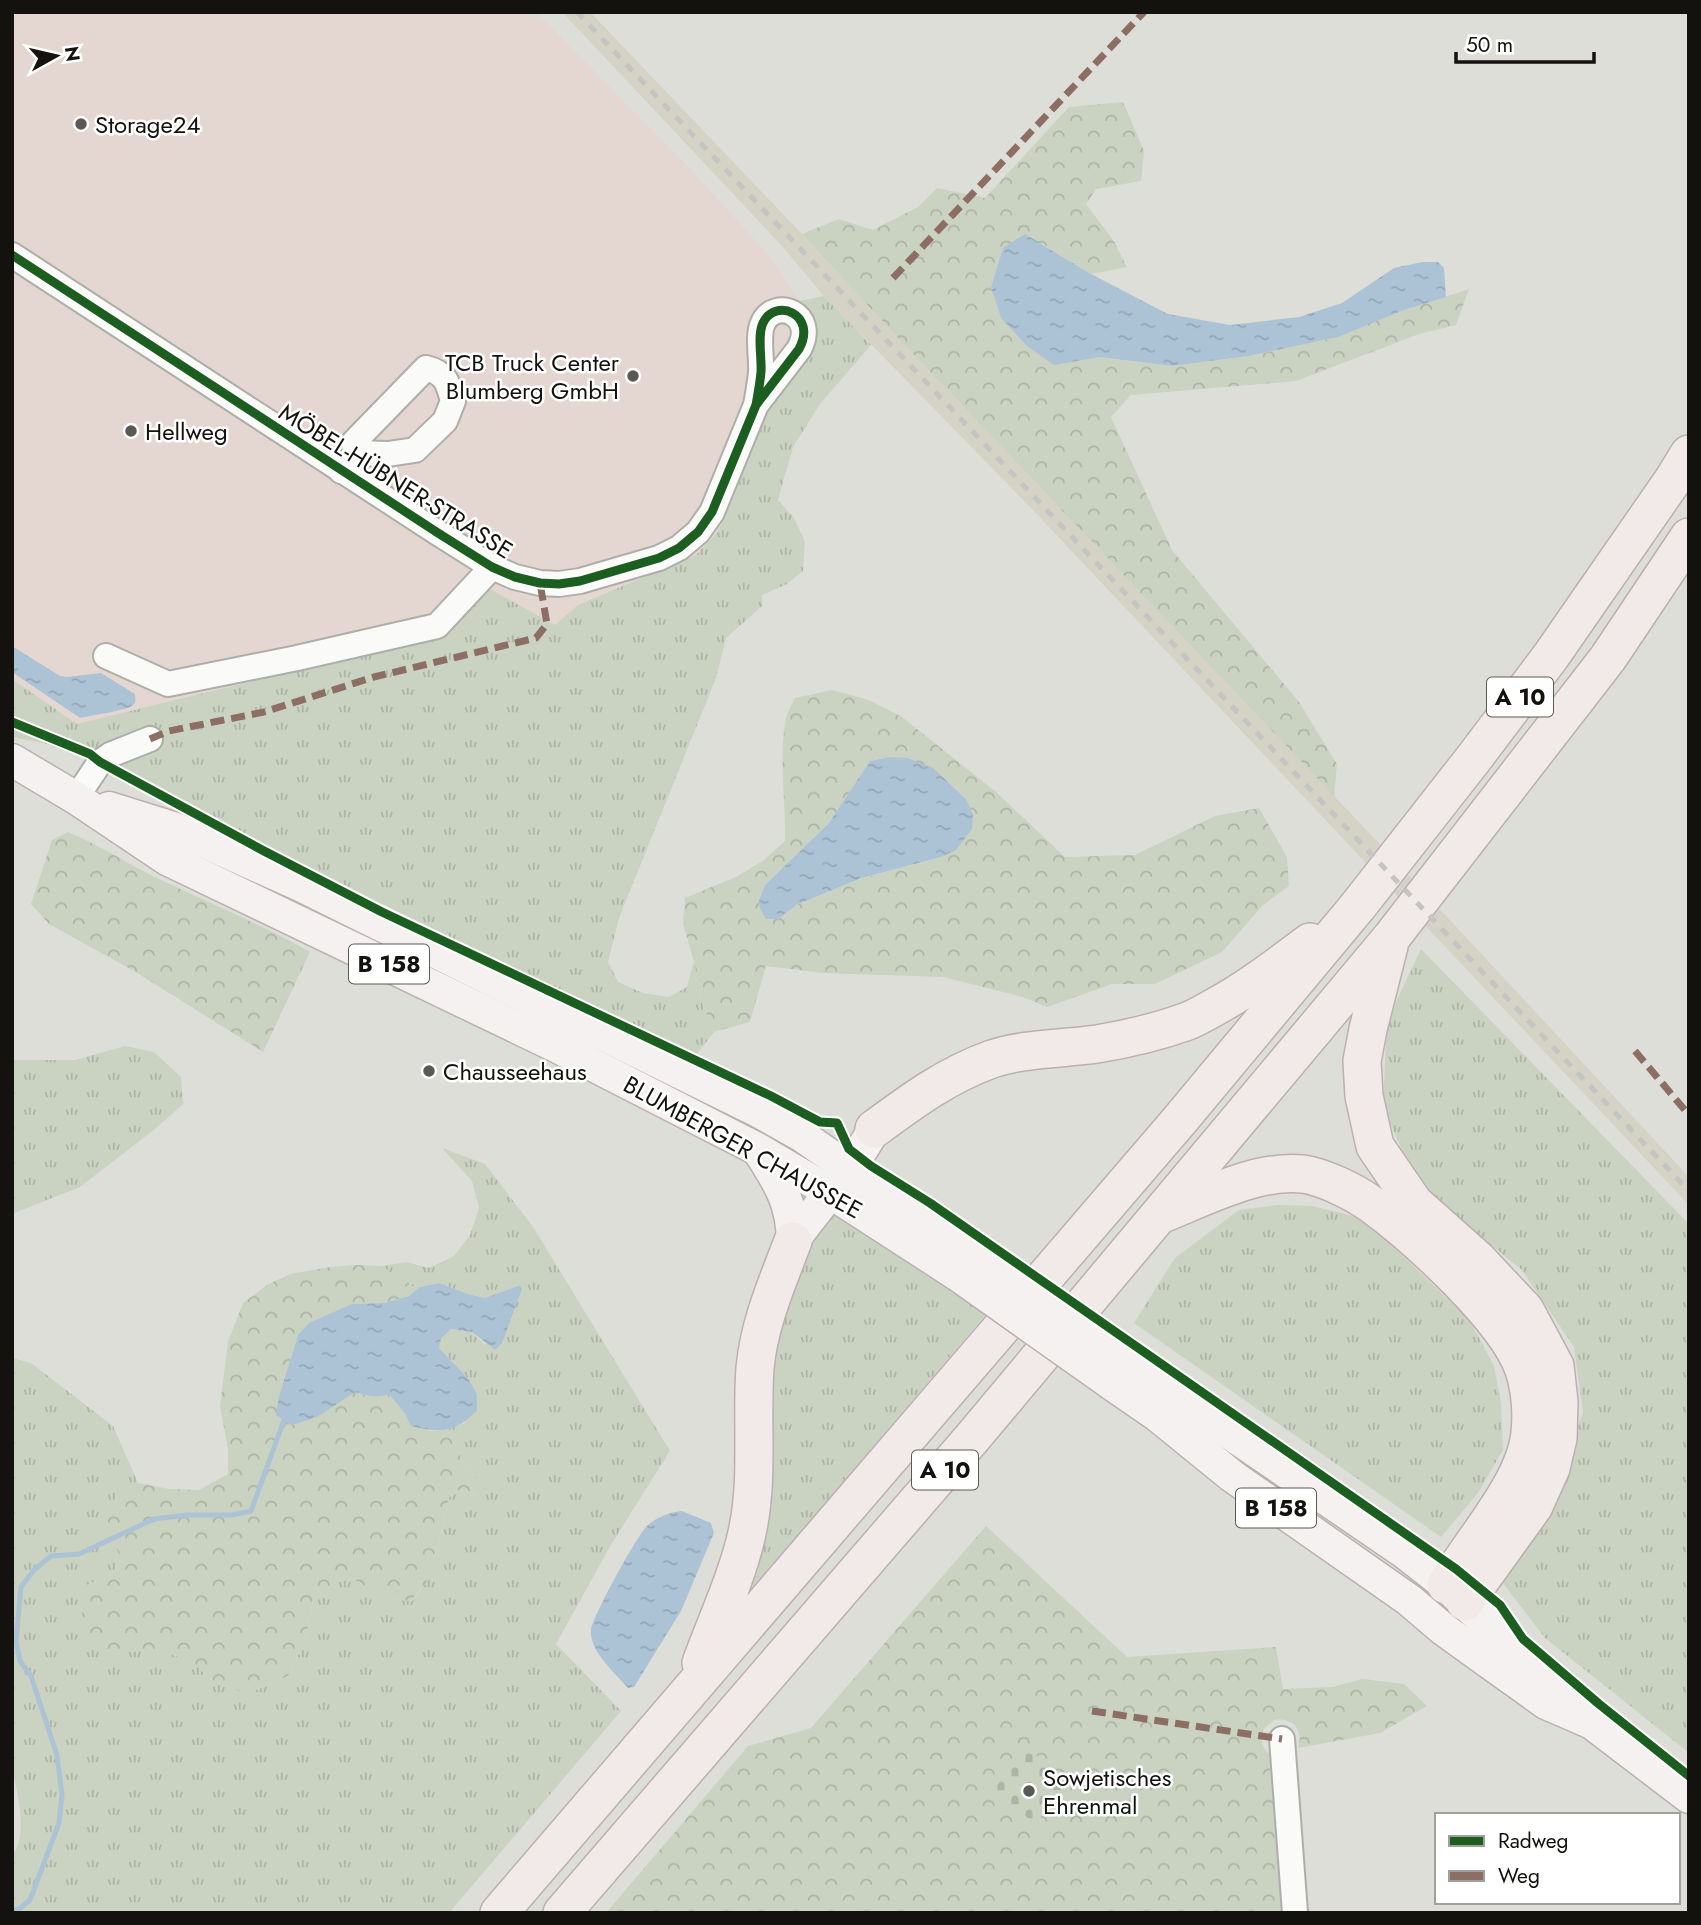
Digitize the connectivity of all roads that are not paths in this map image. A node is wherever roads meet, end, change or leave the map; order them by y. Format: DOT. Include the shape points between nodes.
graph roads {
  1 [pos="12,255"];
  2 [pos="756,405"];
  3 [pos="1689,454"];
  4 [pos="1689,537"];
  5 [pos="492,567"];
  6 [pos="106,656"];
  7 [pos="150,739"];
  8 [pos="12,761"];
  9 [pos="76,798"];
  10 [pos="1358,906"];
  11 [pos="1391,938"];
  12 [pos="874,1129"];
  13 [pos="801,1135"];
  14 [pos="759,1150"];
  15 [pos="840,1180"];
  16 [pos="1158,1216"];
  17 [pos="793,1241"];
  18 [pos="1444,1606"];
  19 [pos="692,1688"];
  20 [pos="1282,1739"];
  21 [pos="1689,1797"];
  22 [pos="499,1913"];
  23 [pos="562,1913"];
  24 [pos="1295,1913"];
  1 -- 5 [label="street, MÖBEL-HÜBNER-STRASSE" via="348,462"];
  2 -- 5 [label="street, MÖBEL-HÜBNER-STRASSE" via="712,512 679,548 659,558 559,584 528,580"];
  3 -- 10 [label="highway, A 10" via="1551,656"];
  4 -- 11 [label="highway, A 10" via="1608,658"];
  5 -- 6 [label="street" via="437,626 168,684"];
  7 -- 9 [label="street" via="100,762"];
  8 -- 9 [label="main road, BLUMBERGER CHAUSSEE / B 158"];
  9 -- 13 [label="main road, BLUMBERGER CHAUSSEE / B 158" via="176,829 300,885"];
  9 -- 14 [label="main road, BLUMBERGER CHAUSSEE / B 158" via="167,859 548,1041"];
  10 -- 12 [label="highway" via="1262,978 1188,1021 1099,1044 995,1058 930,1088"];
  10 -- 19 [label="highway, A 10"];
  11 -- 16 [label="highway, A 10"];
  11 -- 18 [label="highway" via="1362,1061 1364,1096 1376,1146 1414,1203 1525,1310 1555,1366 1559,1402 1551,1468 1534,1506"];
  12 -- 13 [label="main road" via="843,1137"];
  12 -- 15 [label="main road"];
  13 -- 15 [label="main road, BLUMBERGER CHAUSSEE / B 158"];
  14 -- 15 [label="main road, BLUMBERGER CHAUSSEE / B 158"];
  14 -- 17 [label="main road" via="789,1204"];
  15 -- 17 [label="main road"];
  15 -- 18 [label="main road, BLUMBERGER CHAUSSEE / B 158, bridge" via="1119,1373 1404,1552"];
  16 -- 18 [label="highway" via="1276,1174 1305,1174 1331,1182 1401,1228 1457,1279 1496,1323 1524,1370 1531,1408 1530,1436 1510,1489"];
  16 -- 23 [label="highway, A 10"];
  17 -- 19 [label="highway" via="766,1311 755,1366 754,1478 747,1532"];
  18 -- 21 [label="main road, B 158" via="1499,1636 1560,1685 1591,1723"];
  19 -- 22 [label="highway, A 10"];
  20 -- 24 [label="street"];
}
